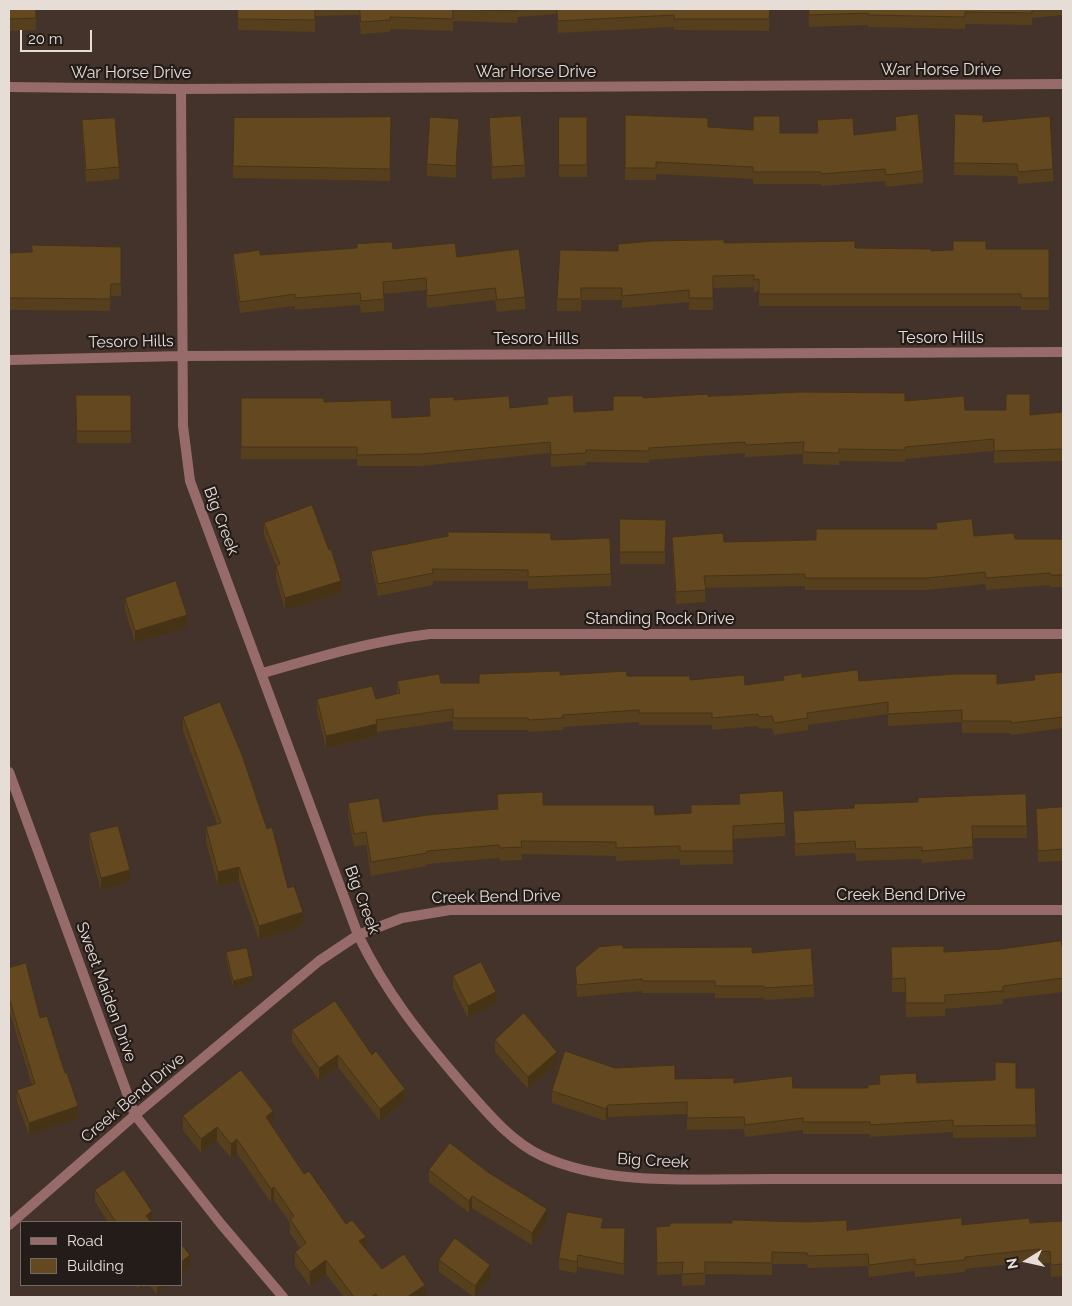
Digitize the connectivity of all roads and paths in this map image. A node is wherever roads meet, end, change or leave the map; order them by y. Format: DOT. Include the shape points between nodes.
graph roads {
  1 [pos="1063,84"];
  2 [pos="9,87"];
  3 [pos="181,89"];
  4 [pos="1063,352"];
  5 [pos="182,356"];
  6 [pos="9,360"];
  7 [pos="1063,634"];
  8 [pos="263,674"];
  9 [pos="9,772"];
  10 [pos="1063,910"];
  11 [pos="358,934"];
  12 [pos="135,1115"];
  13 [pos="1063,1179"];
  14 [pos="9,1225"];
  15 [pos="283,1297"];
  1 -- 3 [label="street, War Horse Drive"];
  2 -- 3 [label="street, War Horse Drive"];
  3 -- 5 [label="street, Big Creek"];
  4 -- 5 [label="street, Tesoro Hills"];
  5 -- 6 [label="street, Tesoro Hills"];
  5 -- 8 [label="street, Big Creek" via="183,426 190,481"];
  7 -- 8 [label="street, Standing Rock Drive" via="430,634 346,648"];
  8 -- 11 [label="street, Big Creek"];
  9 -- 12 [label="street, Sweet Maiden Drive"];
  10 -- 11 [label="street, Creek Bend Drive" via="450,910 402,918"];
  11 -- 12 [label="street, Creek Bend Drive" via="319,961"];
  11 -- 13 [label="street, Big Creek" via="376,972 419,1033 490,1116 542,1156 603,1173 654,1178"];
  12 -- 14 [label="street, Creek Bend Drive"];
  12 -- 15 [label="street, Sweet Maiden Drive"];
}
